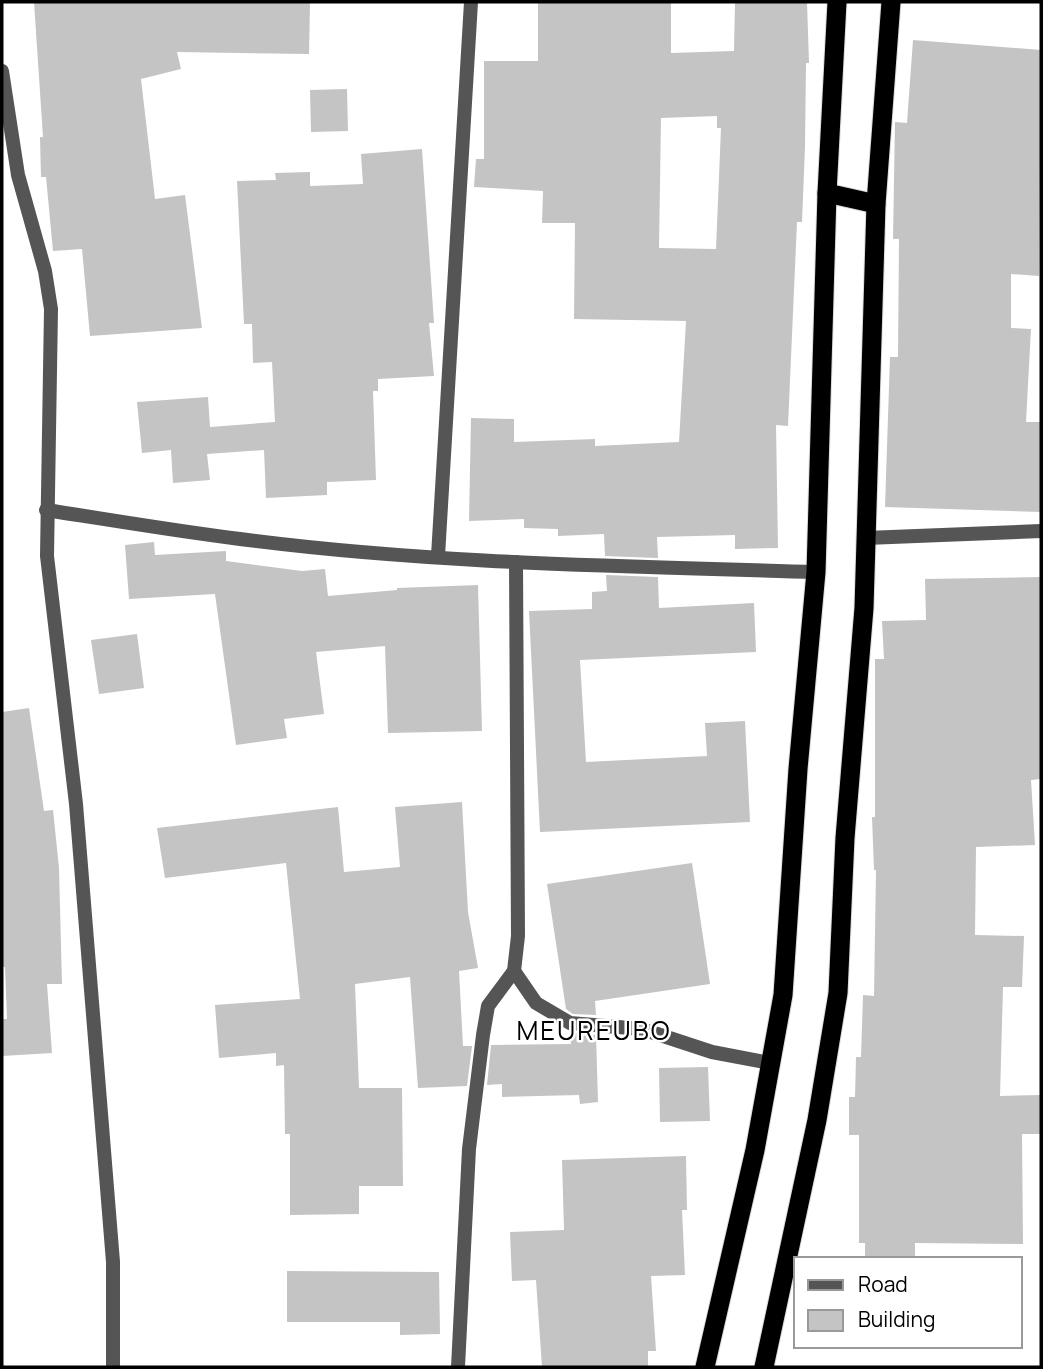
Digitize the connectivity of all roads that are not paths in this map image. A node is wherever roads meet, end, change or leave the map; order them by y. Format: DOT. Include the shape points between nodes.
graph roads {
  1 [pos="471,2"];
  2 [pos="837,2"];
  3 [pos="891,2"];
  4 [pos="2,71"];
  5 [pos="827,193"];
  6 [pos="876,204"];
  7 [pos="46,510"];
  8 [pos="1041,531"];
  9 [pos="866,538"];
  10 [pos="438,556"];
  11 [pos="516,562"];
  12 [pos="816,572"];
  13 [pos="514,971"];
  14 [pos="770,1063"];
  15 [pos="113,1367"];
  16 [pos="458,1367"];
  17 [pos="705,1367"];
  18 [pos="764,1367"];
  1 -- 10 [label="street"];
  2 -- 5 [label="highway"];
  3 -- 6 [label="highway"];
  4 -- 7 [label="street" via="18,175 50,299"];
  5 -- 6 [label="highway"];
  5 -- 12 [label="highway"];
  6 -- 9 [label="highway"];
  7 -- 10 [label="street" via="242,539"];
  7 -- 15 [label="street" via="47,556 77,818 111,1249"];
  8 -- 9 [label="street"];
  9 -- 18 [label="highway" via="838,993 817,1120"];
  10 -- 11 [label="street"];
  11 -- 12 [label="street"];
  11 -- 13 [label="street" via="519,873"];
  12 -- 14 [label="highway" via="797,769 783,995"];
  13 -- 14 [label="street" via="536,1003 570,1023 642,1029 712,1052"];
  13 -- 16 [label="street" via="488,1006 469,1149"];
  14 -- 17 [label="highway" via="755,1150"];
}
